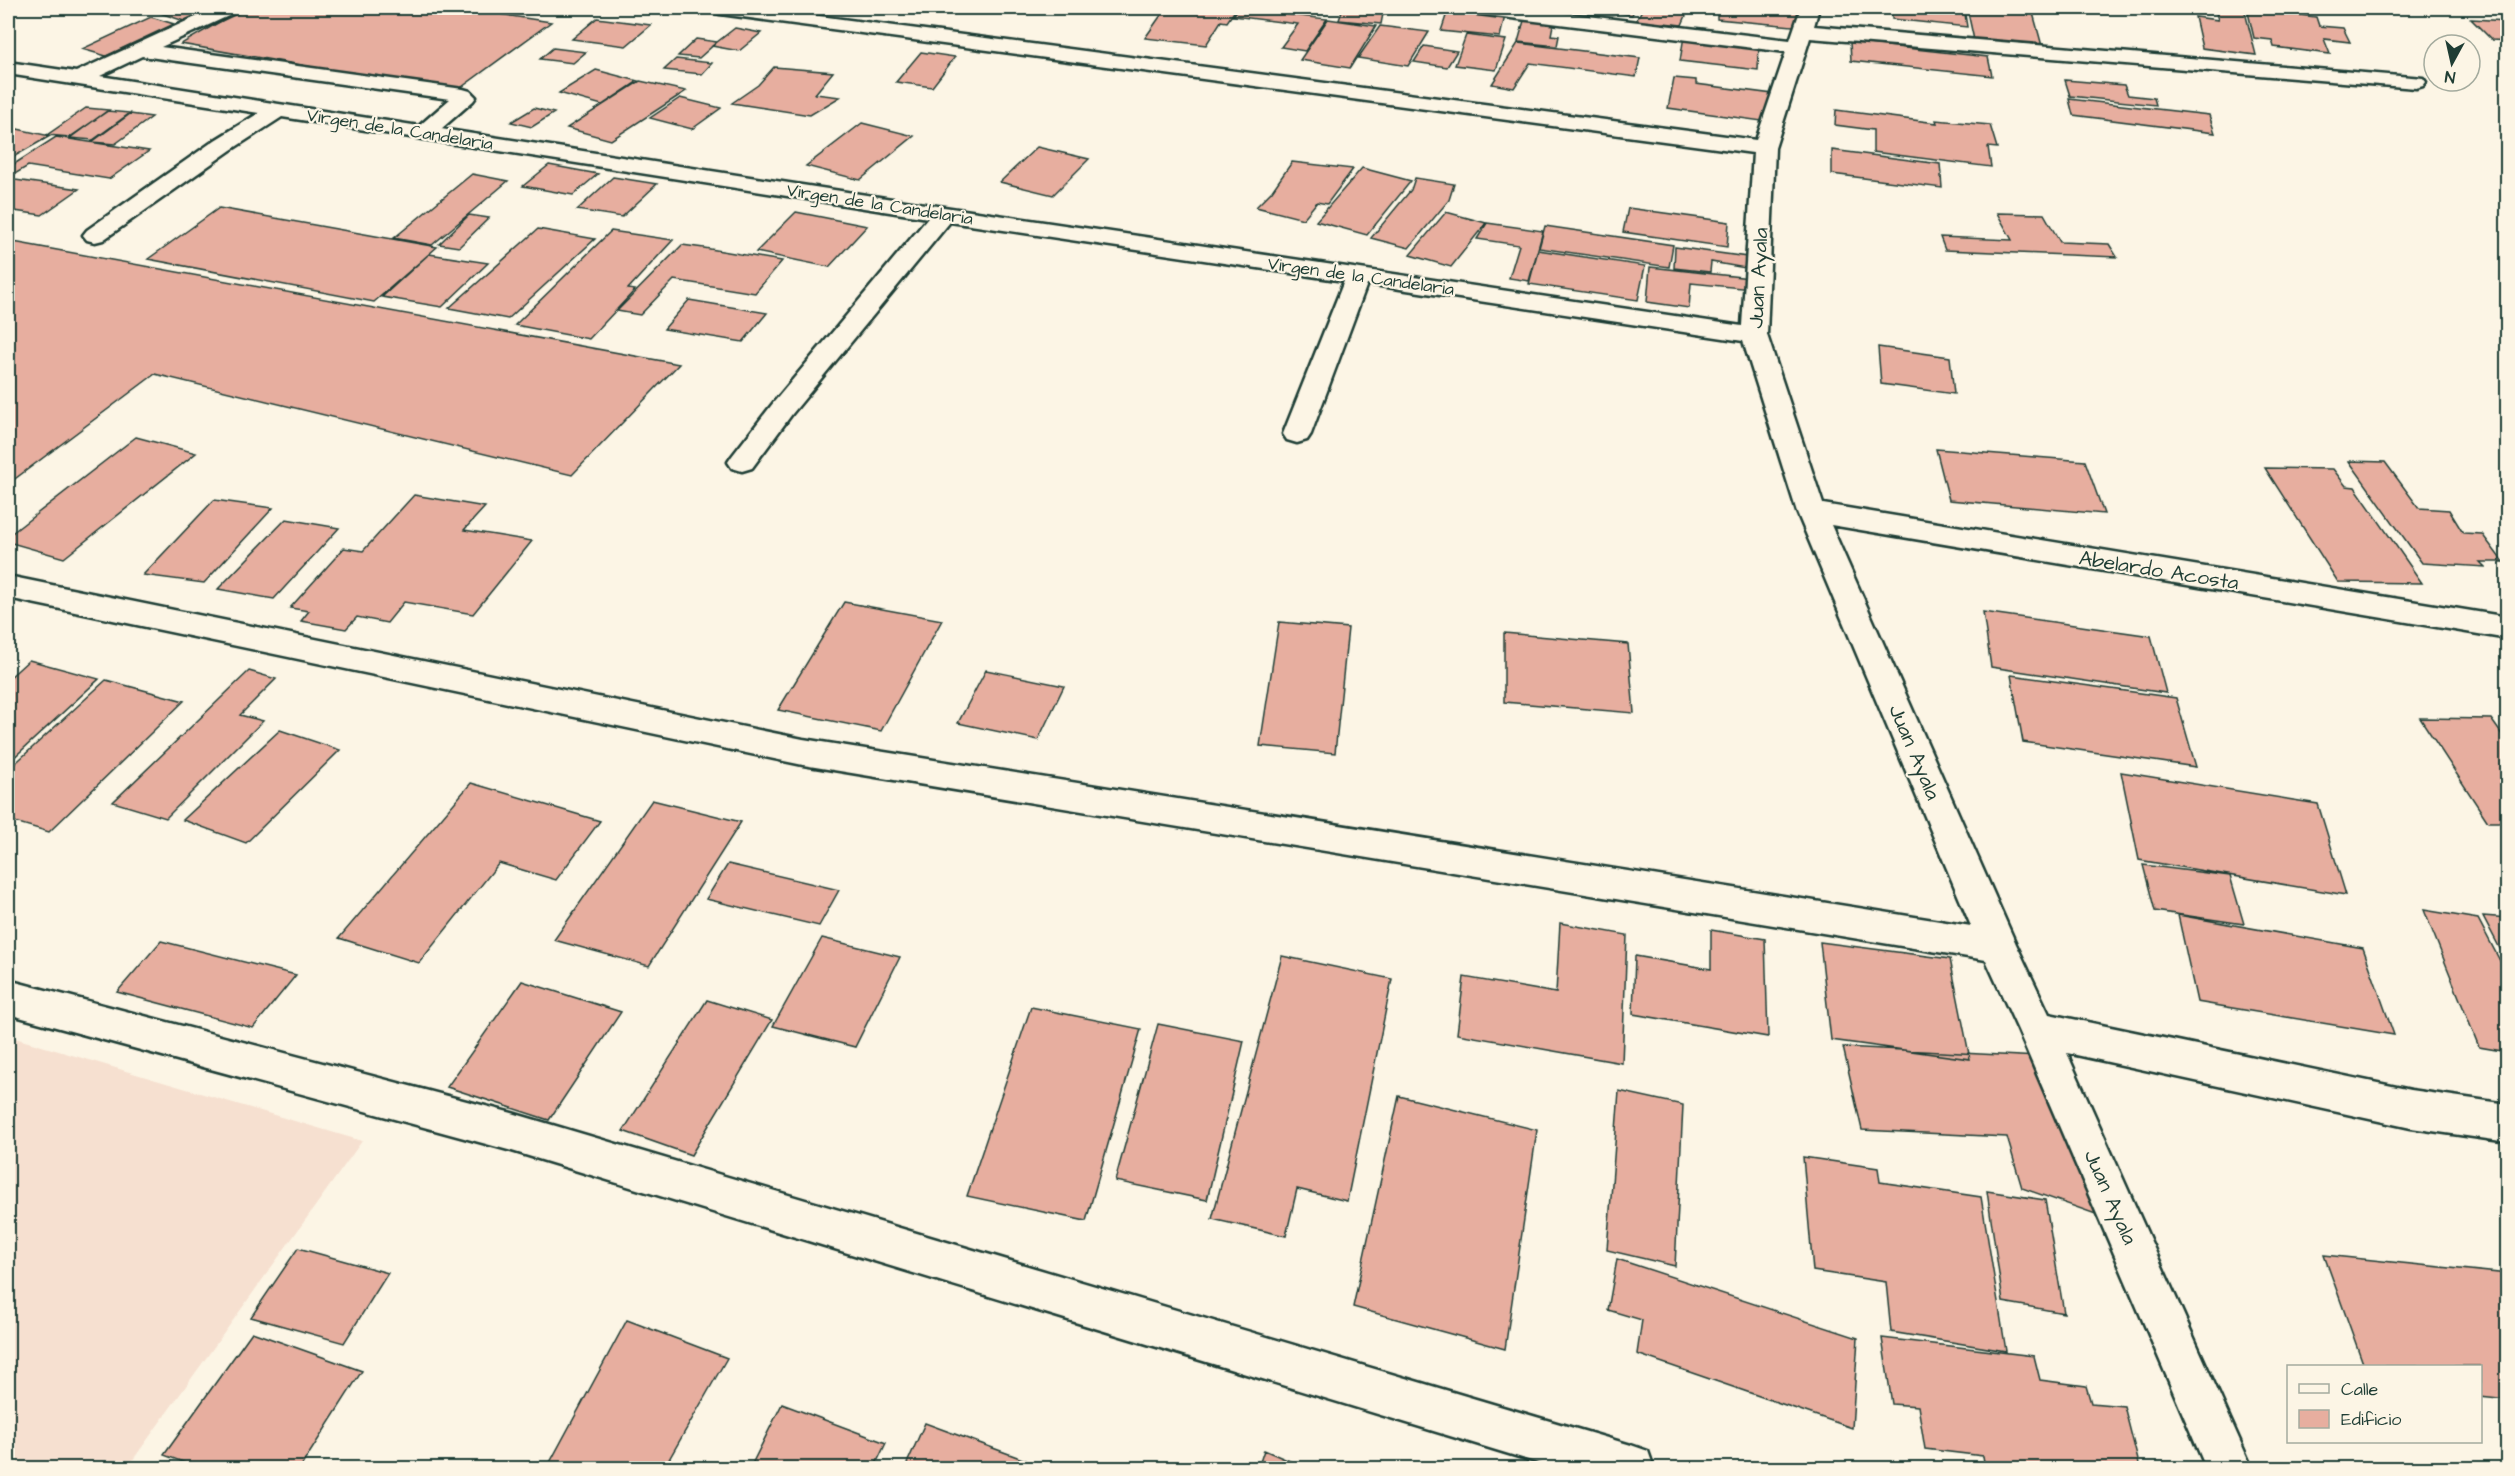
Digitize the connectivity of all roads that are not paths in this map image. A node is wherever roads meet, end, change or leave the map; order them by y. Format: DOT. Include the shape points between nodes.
graph roads {
  1 [pos="230,8"];
  2 [pos="720,8"];
  3 [pos="1478,8"];
  4 [pos="1803,29"];
  5 [pos="139,50"];
  6 [pos="8,68"];
  7 [pos="78,79"];
  8 [pos="2416,82"];
  9 [pos="279,110"];
  10 [pos="423,133"];
  11 [pos="1764,148"];
  12 [pos="944,214"];
  13 [pos="95,235"];
  14 [pos="1358,276"];
  15 [pos="1754,335"];
  16 [pos="1297,435"];
  17 [pos="742,462"];
  18 [pos="1811,512"];
  19 [pos="8,588"];
  20 [pos="2508,628"];
  21 [pos="1998,946"];
  22 [pos="8,997"];
  23 [pos="2037,1029"];
  24 [pos="2508,1123"];
  25 [pos="1631,1468"];
  26 [pos="2229,1468"];
  1 -- 5 [label="street"];
  2 -- 11 [label="street"];
  3 -- 4 [label="street"];
  4 -- 8 [label="street"];
  4 -- 11 [label="street, Juan Ayala"];
  5 -- 7 [label="street"];
  5 -- 10 [label="street" via="466,98"];
  6 -- 7 [label="street, Virgen de la Candelaria"];
  7 -- 9 [label="street, Virgen de la Candelaria"];
  9 -- 10 [label="street, Virgen de la Candelaria"];
  9 -- 13 [label="street"];
  10 -- 12 [label="street, Virgen de la Candelaria"];
  11 -- 15 [label="street, Juan Ayala"];
  12 -- 14 [label="street, Virgen de la Candelaria"];
  12 -- 17 [label="street"];
  14 -- 15 [label="street, Virgen de la Candelaria"];
  14 -- 16 [label="street"];
  15 -- 18 [label="street, Juan Ayala"];
  18 -- 20 [label="street, Abelardo Acosta"];
  18 -- 21 [label="street, Juan Ayala"];
  19 -- 21 [label="street" via="803,752"];
  21 -- 23 [label="street, Juan Ayala"];
  22 -- 25 [label="street" via="512,1132"];
  23 -- 24 [label="street" via="2411,1109"];
  23 -- 26 [label="street, Juan Ayala"];
}
